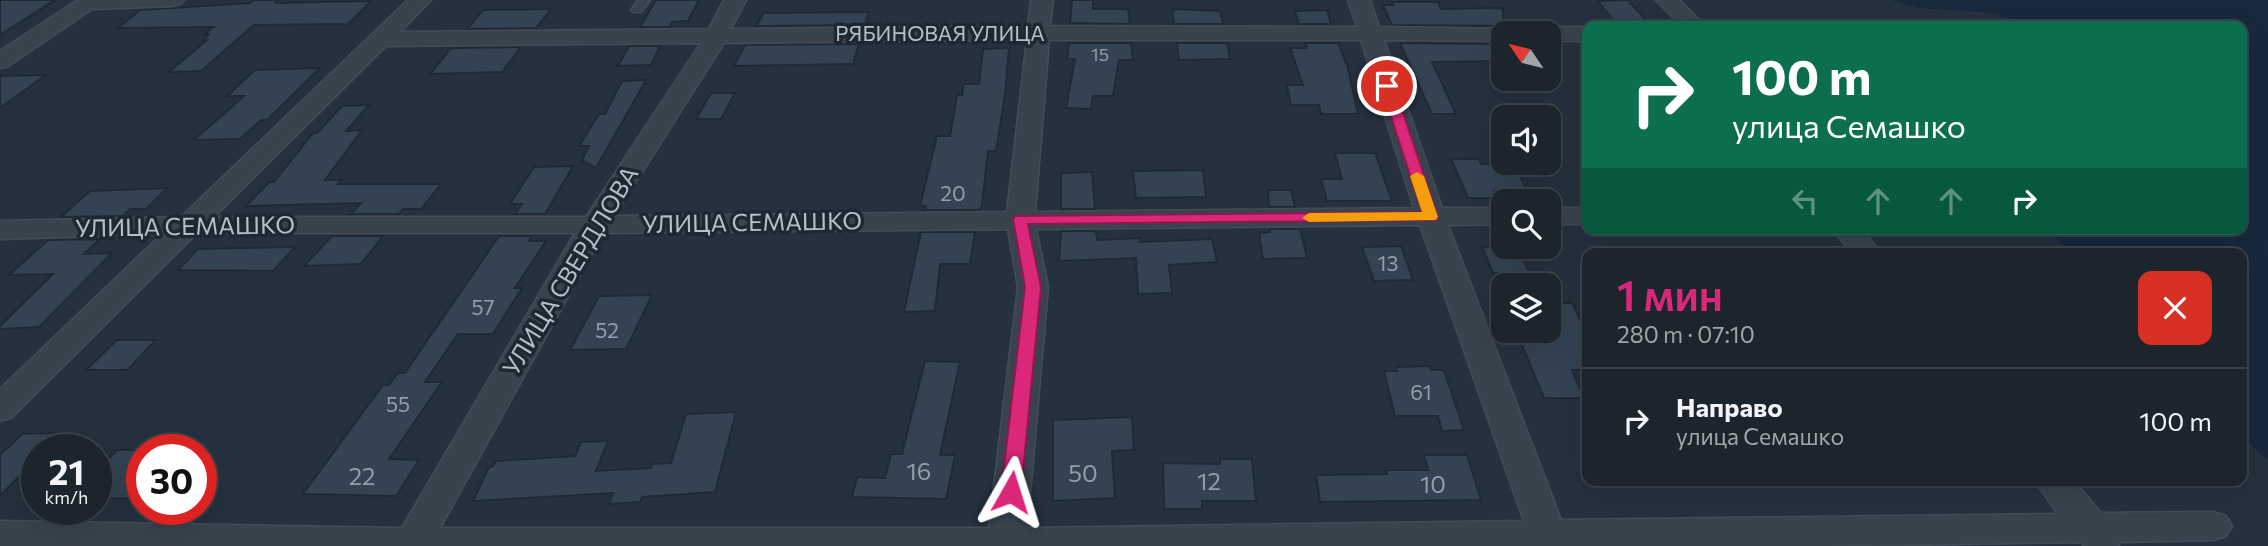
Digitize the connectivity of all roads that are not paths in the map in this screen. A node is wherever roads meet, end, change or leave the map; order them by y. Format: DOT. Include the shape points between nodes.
graph roads {
  1 [pos="173,0"];
  2 [pos="420,0"];
  3 [pos="735,0"];
  4 [pos="1042,0"];
  5 [pos="1359,0"];
  6 [pos="1667,0"];
  7 [pos="90,2"];
  8 [pos="1689,21"];
  9 [pos="1038,33"];
  10 [pos="1370,34"];
  11 [pos="1491,34"];
  12 [pos="1561,34"];
  13 [pos="1582,34"];
  14 [pos="717,36"];
  15 [pos="377,39"];
  16 [pos="5,54"];
  17 [pos="1491,216"];
  18 [pos="1561,216"];
  19 [pos="1582,216"];
  20 [pos="1431,217"];
  21 [pos="1020,219"];
  22 [pos="189,225"];
  23 [pos="594,225"];
  24 [pos="0,230"];
  25 [pos="0,409"];
  26 [pos="2057,486"];
  27 [pos="2213,526"];
  28 [pos="0,536"];
  29 [pos="2099,538"];
  30 [pos="1551,542"];
  31 [pos="412,545"];
  32 [pos="1006,545"];
  1 -- 7 [label="street"];
  2 -- 15 [label="street"];
  3 -- 14 [label="street, УЛИЦА СВЕРДЛОВА"];
  4 -- 9 [label="street"];
  5 -- 10 [label="street"];
  6 -- 8 [label="street"];
  7 -- 16 [label="street"];
  9 -- 10 [label="street, РЯБИНОВАЯ УЛИЦА"];
  9 -- 14 [label="street, РЯБИНОВАЯ УЛИЦА"];
  9 -- 21 [label="street"];
  10 -- 11 [label="street, РЯБИНОВАЯ УЛИЦА"];
  10 -- 20 [label="street"];
  12 -- 13 [label="street"];
  14 -- 15 [label="street, РЯБИНОВАЯ УЛИЦА"];
  14 -- 23 [label="street, УЛИЦА СВЕРДЛОВА"];
  15 -- 22 [label="street"];
  17 -- 20 [label="street, УЛИЦА СЕМАШКО"];
  18 -- 19 [label="street"];
  20 -- 21 [label="street, УЛИЦА СЕМАШКО"];
  20 -- 30 [label="street"];
  21 -- 23 [label="street, УЛИЦА СЕМАШКО"];
  21 -- 32 [label="street" via="1033,287"];
  22 -- 23 [label="street, УЛИЦА СЕМАШКО"];
  22 -- 24 [label="street, УЛИЦА СЕМАШКО"];
  22 -- 25 [label="street"];
  23 -- 31 [label="street, УЛИЦА СВЕРДЛОВА"];
  26 -- 29 [label="street"];
  27 -- 29 [label="street"];
  28 -- 31 [label="street"];
  29 -- 30 [label="street"];
  30 -- 32 [label="street"];
  31 -- 32 [label="street"];
}
